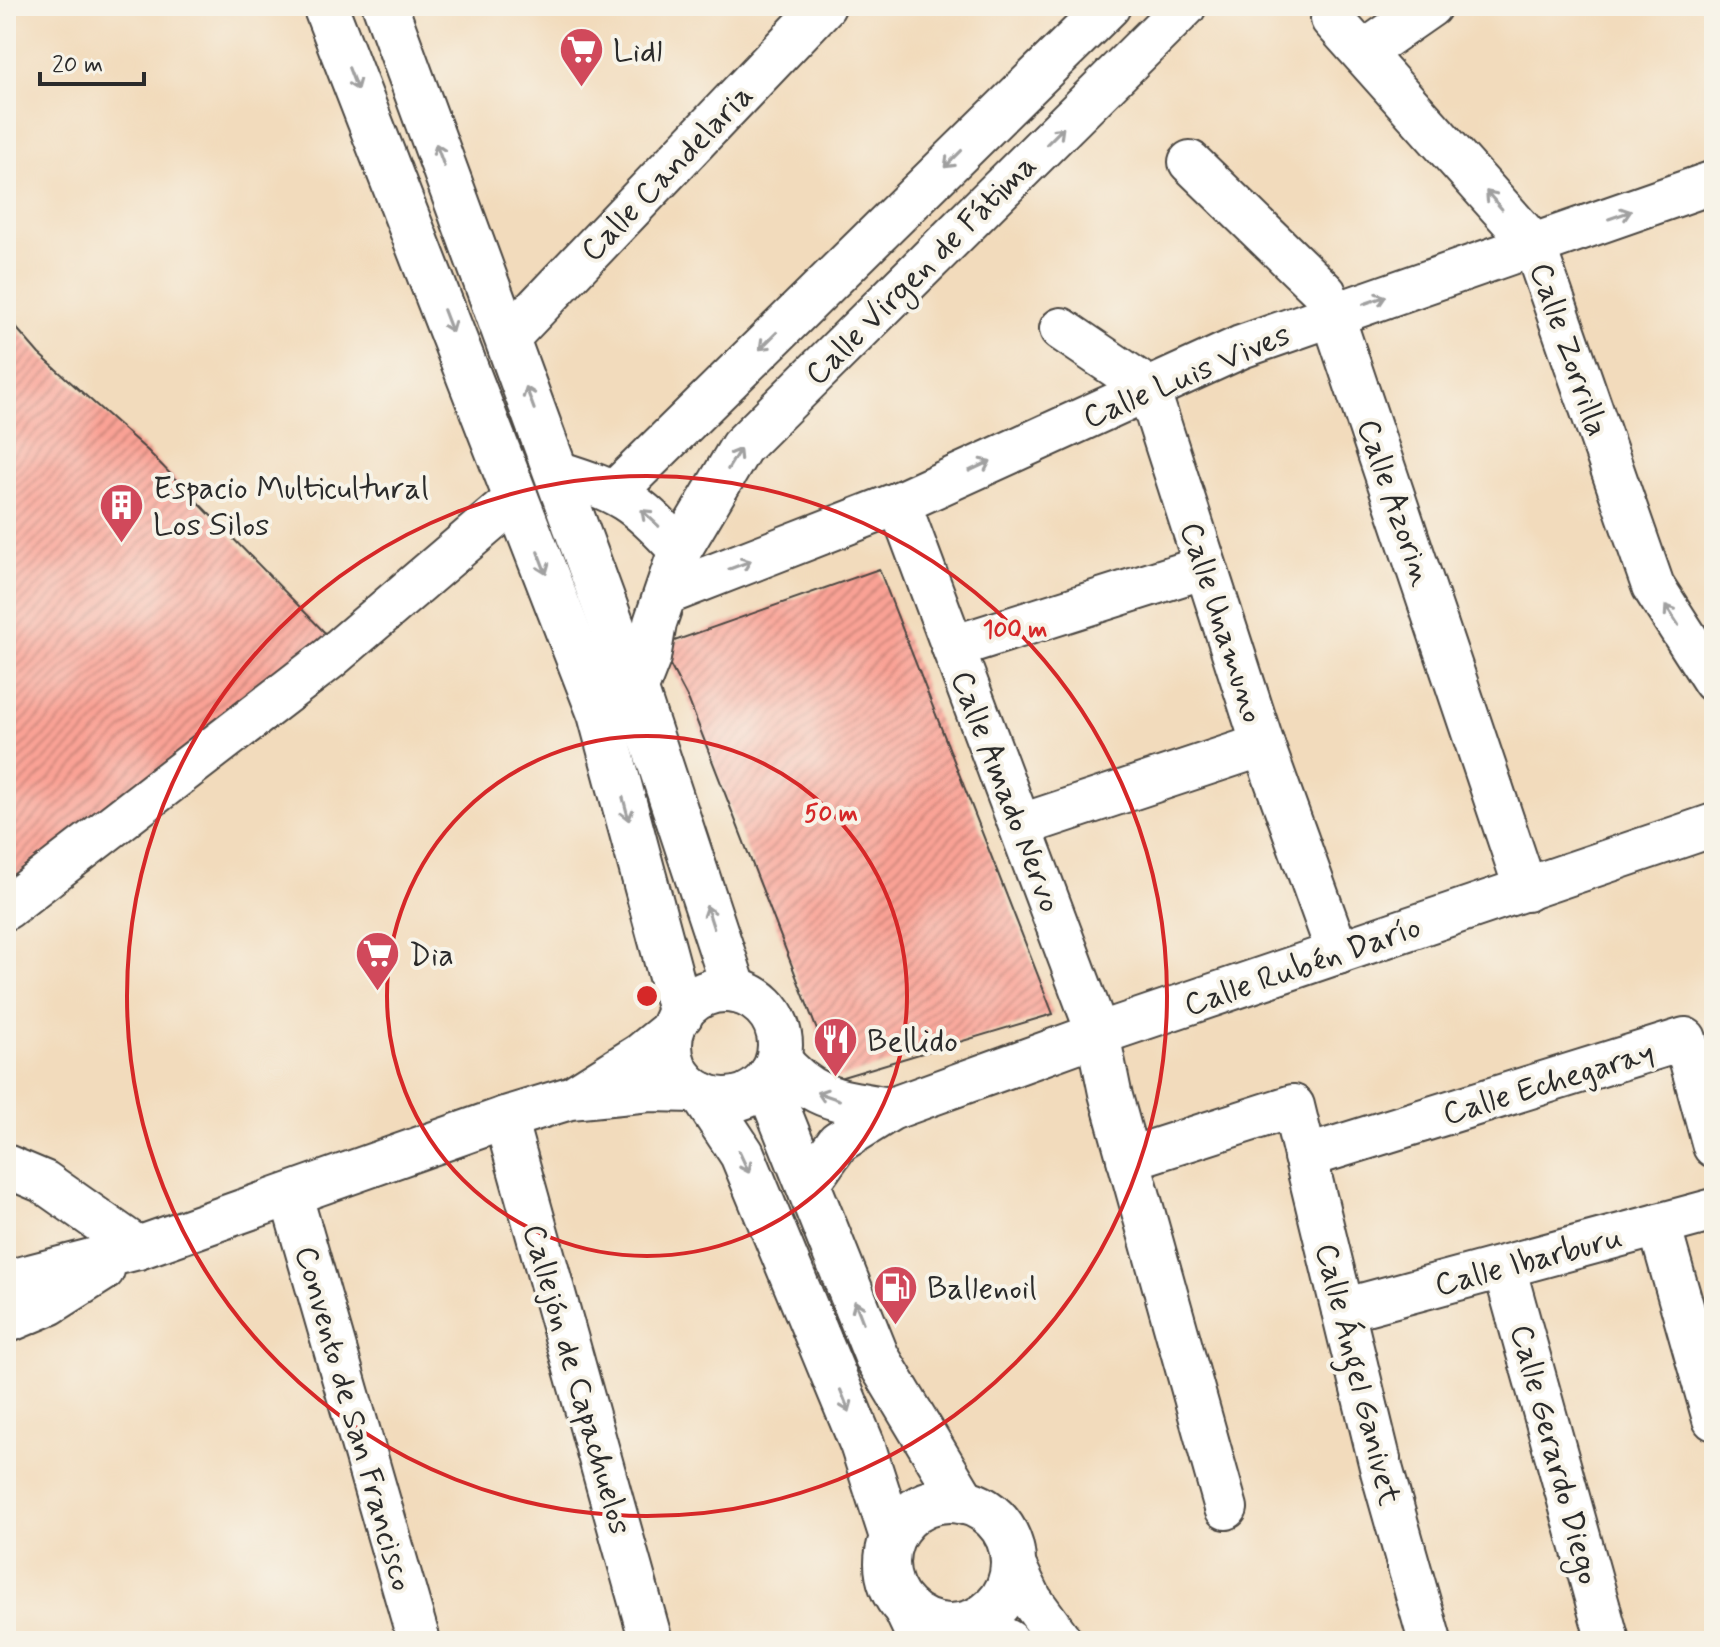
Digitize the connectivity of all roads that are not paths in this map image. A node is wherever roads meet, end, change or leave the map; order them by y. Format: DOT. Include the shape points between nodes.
graph roads {
  1 [pos="325,6"];
  2 [pos="385,6"];
  3 [pos="824,6"];
  4 [pos="1109,6"];
  5 [pos="1185,6"];
  6 [pos="1430,6"];
  7 [pos="1332,19"];
  8 [pos="1364,52"];
  9 [pos="1190,162"];
  10 [pos="1714,182"];
  11 [pos="1534,245"];
  12 [pos="1333,315"];
  13 [pos="1061,329"];
  14 [pos="508,338"];
  15 [pos="1148,388"];
  16 [pos="557,472"];
  17 [pos="616,491"];
  18 [pos="517,498"];
  19 [pos="899,503"];
  20 [pos="680,550"];
  21 [pos="1205,567"];
  22 [pos="668,593"];
  23 [pos="953,647"];
  24 [pos="1714,681"];
  25 [pos="636,691"];
  26 [pos="1263,745"];
  27 [pos="1022,825"];
  28 [pos="1714,825"];
  29 [pos="1526,890"];
  30 [pos="6,908"];
  31 [pos="1338,953"];
  32 [pos="735,991"];
  33 [pos="676,1022"];
  34 [pos="1098,1034"];
  35 [pos="774,1067"];
  36 [pos="699,1093"];
  37 [pos="570,1098"];
  38 [pos="891,1109"];
  39 [pos="505,1118"];
  40 [pos="1714,1146"];
  41 [pos="1305,1157"];
  42 [pos="1128,1159"];
  43 [pos="6,1166"];
  44 [pos="809,1183"];
  45 [pos="291,1196"];
  46 [pos="1714,1210"];
  47 [pos="1659,1225"];
  48 [pos="138,1248"];
  49 [pos="1504,1267"];
  50 [pos="6,1282"];
  51 [pos="1697,1293"];
  52 [pos="1343,1310"];
  53 [pos="6,1322"];
  54 [pos="1714,1419"];
  55 [pos="964,1502"];
  56 [pos="1226,1508"];
  57 [pos="892,1537"];
  58 [pos="1013,1563"];
  59 [pos="911,1623"];
  60 [pos="979,1632"];
  61 [pos="419,1641"];
  62 [pos="651,1641"];
  63 [pos="1061,1641"];
  64 [pos="1430,1641"];
  65 [pos="1608,1641"];
  1 -- 18 [label="main road, one-way"];
  14 -- 2 [label="main road, one-way"];
  3 -- 14 [label="street, Calle Candelaria"];
  4 -- 17 [label="street, Calle Virgen de Fátima, one-way"];
  20 -- 5 [label="street, Calle Virgen de Fátima, one-way" via="741,447"];
  6 -- 8 [label="street"];
  7 -- 8 [label="street, Calle Zorrilla"];
  11 -- 8 [label="street, Calle Zorrilla, one-way"];
  9 -- 12 [label="street, Calle Azorin" via="1325,293"];
  11 -- 10 [label="street, Calle Luis Vives, one-way"];
  12 -- 11 [label="street, Calle Luis Vives, one-way"];
  24 -- 11 [label="street, Calle Zorrilla, one-way" via="1653,586"];
  12 -- 15 [label="street, Calle Luis Vives" via="1241,347"];
  12 -- 29 [label="street, Calle Azorin"];
  13 -- 15 [label="street"];
  16 -- 14 [label="main road, one-way"];
  19 -- 15 [label="street, Calle Luis Vives, one-way"];
  15 -- 21 [label="street, Calle Unamuno"];
  16 -- 17 [label="street"];
  16 -- 25 [label="main road"];
  20 -- 17 [label="street, one-way"];
  18 -- 30 [label="street" via="330,658"];
  18 -- 33 [label="main road, one-way" via="600,714"];
  22 -- 19 [label="street, Calle Luis Vives, one-way"];
  19 -- 23 [label="street, Calle Amado Nervo"];
  20 -- 22 [label="street, Calle Virgen de Fátima"];
  21 -- 23 [label="street"];
  21 -- 26 [label="street, Calle Unamuno"];
  22 -- 25 [label="street, Calle Virgen de Fátima"];
  23 -- 27 [label="street, Calle Amado Nervo"];
  32 -- 25 [label="main road, one-way"];
  26 -- 27 [label="street"];
  26 -- 31 [label="street, Calle Unamuno"];
  27 -- 34 [label="street, Calle Amado Nervo"];
  28 -- 29 [label="street, Calle Rubén Darío"];
  29 -- 31 [label="street, Calle Rubén Darío"];
  31 -- 34 [label="street, Calle Rubén Darío"];
  32 -- 33 [label="main road" via="701,995"];
  32 -- 35 [label="main road" via="751,996 769,1012 779,1034"];
  33 -- 36 [label="main road" via="669,1047 673,1064"];
  33 -- 37 [label="street" via="640,1055"];
  34 -- 38 [label="street, Calle Rubén Darío"];
  34 -- 42 [label="street, Calle Amado Nervo"];
  35 -- 36 [label="main road" via="757,1089 740,1097 721,1100"];
  38 -- 35 [label="street, one-way" via="834,1100"];
  35 -- 44 [label="main road" via="776,1105"];
  36 -- 37 [label="street" via="650,1090"];
  36 -- 57 [label="main road, one-way" via="742,1154 862,1444"];
  37 -- 39 [label="street"];
  38 -- 44 [label="street, Calle Rubén Darío" via="838,1142"];
  39 -- 45 [label="street"];
  39 -- 62 [label="street, Callejón de Capachuelos"];
  40 -- 41 [label="street, Calle Echegaray" via="1685,1039"];
  41 -- 42 [label="street, Calle Ángel Ganivet" via="1293,1106"];
  41 -- 52 [label="street, Calle Ángel Ganivet"];
  42 -- 56 [label="street, Calle Amado Nervo"];
  43 -- 48 [label="street" via="44,1182"];
  55 -- 44 [label="main road, one-way" via="877,1357"];
  45 -- 48 [label="street"];
  45 -- 61 [label="street, Convento de San Francisco"];
  46 -- 47 [label="street, Calle Ibarburu"];
  47 -- 49 [label="street, Calle Ibarburu"];
  47 -- 51 [label="street"];
  48 -- 50 [label="street"];
  48 -- 53 [label="street" via="49,1304"];
  49 -- 52 [label="street, Calle Ibarburu"];
  49 -- 65 [label="street, Calle Gerardo Diego"];
  51 -- 54 [label="street"];
  52 -- 64 [label="street, Calle Ángel Ganivet"];
  55 -- 57 [label="main road" via="939,1501 916,1510"];
  55 -- 58 [label="main road" via="999,1524"];
  57 -- 59 [label="main road" via="888,1573"];
  58 -- 60 [label="main road" via="1002,1599"];
  58 -- 63 [label="street" via="1031,1600"];
  59 -- 60 [label="main road"];
}
